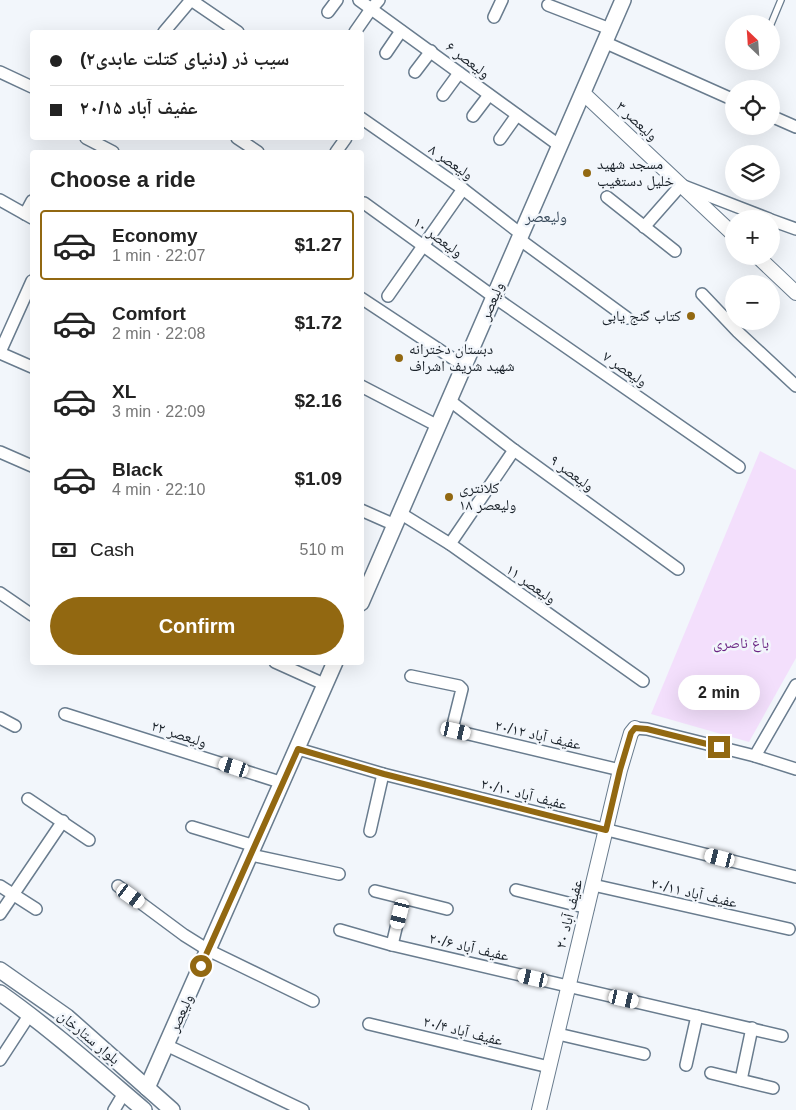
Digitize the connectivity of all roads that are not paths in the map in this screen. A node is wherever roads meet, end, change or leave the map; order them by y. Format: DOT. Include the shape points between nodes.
graph roads {
  1 [pos="191,0"];
  2 [pos="337,0"];
  3 [pos="359,0"];
  4 [pos="502,0"];
  5 [pos="623,0"];
  6 [pos="781,0"];
  7 [pos="375,4"];
  8 [pos="548,5"];
  9 [pos="328,12"];
  10 [pos="775,15"];
  11 [pos="494,17"];
  12 [pos="166,30"];
  13 [pos="235,30"];
  14 [pos="356,30"];
  15 [pos="401,31"];
  16 [pos="607,35"];
  17 [pos="431,51"];
  18 [pos="386,52"];
  19 [pos="0,72"];
  20 [pos="416,72"];
  21 [pos="459,72"];
  22 [pos="30,86"];
  23 [pos="583,92"];
  24 [pos="489,94"];
  25 [pos="443,95"];
  26 [pos="725,95"];
  27 [pos="517,115"];
  28 [pos="473,116"];
  29 [pos="364,120"];
  30 [pos="780,120"];
  31 [pos="796,127"];
  32 [pos="500,139"];
  33 [pos="90,140"];
  34 [pos="240,140"];
  35 [pos="560,146"];
  36 [pos="110,150"];
  37 [pos="255,150"];
  38 [pos="682,186"];
  39 [pos="463,189"];
  40 [pos="607,197"];
  41 [pos="0,200"];
  42 [pos="364,203"];
  43 [pos="746,210"];
  44 [pos="29,216"];
  45 [pos="780,223"];
  46 [pos="644,227"];
  47 [pos="725,227"];
  48 [pos="796,229"];
  49 [pos="520,237"];
  50 [pos="424,245"];
  51 [pos="675,251"];
  52 [pos="766,265"];
  53 [pos="30,286"];
  54 [pos="796,293"];
  55 [pos="702,294"];
  56 [pos="388,296"];
  57 [pos="494,297"];
  58 [pos="364,300"];
  59 [pos="627,318"];
  60 [pos="0,353"];
  61 [pos="30,366"];
  62 [pos="464,366"];
  63 [pos="796,386"];
  64 [pos="364,388"];
  65 [pos="449,400"];
  66 [pos="438,426"];
  67 [pos="514,450"];
  68 [pos="0,452"];
  69 [pos="30,465"];
  70 [pos="739,467"];
  71 [pos="364,511"];
  72 [pos="398,519"];
  73 [pos="450,544"];
  74 [pos="678,569"];
  75 [pos="0,593"];
  76 [pos="364,596"];
  77 [pos="30,614"];
  78 [pos="282,665"];
  79 [pos="334,665"];
  80 [pos="411,676"];
  81 [pos="642,681"];
  82 [pos="796,684"];
  83 [pos="326,685"];
  84 [pos="65,714"];
  85 [pos="0,718"];
  86 [pos="15,726"];
  87 [pos="635,728"];
  88 [pos="298,749"];
  89 [pos="755,756"];
  90 [pos="796,769"];
  91 [pos="620,770"];
  92 [pos="384,774"];
  93 [pos="283,783"];
  94 [pos="28,799"];
  95 [pos="62,821"];
  96 [pos="192,827"];
  97 [pos="606,830"];
  98 [pos="370,831"];
  99 [pos="89,840"];
  100 [pos="253,851"];
  101 [pos="339,874"];
  102 [pos="796,877"];
  103 [pos="593,885"];
  104 [pos="0,886"];
  105 [pos="118,886"];
  106 [pos="516,890"];
  107 [pos="375,891"];
  108 [pos="13,894"];
  109 [pos="403,899"];
  110 [pos="588,908"];
  111 [pos="36,909"];
  112 [pos="448,910"];
  113 [pos="0,914"];
  114 [pos="789,929"];
  115 [pos="340,930"];
  116 [pos="392,944"];
  117 [pos="208,950"];
  118 [pos="0,970"];
  119 [pos="568,986"];
  120 [pos="0,994"];
  121 [pos="314,1002"];
  122 [pos="30,1014"];
  123 [pos="697,1016"];
  124 [pos="369,1024"];
  125 [pos="752,1028"];
  126 [pos="558,1034"];
  127 [pos="782,1036"];
  128 [pos="166,1045"];
  129 [pos="644,1054"];
  130 [pos="0,1060"];
  131 [pos="686,1065"];
  132 [pos="549,1067"];
  133 [pos="711,1073"];
  134 [pos="741,1080"];
  135 [pos="147,1088"];
  136 [pos="773,1088"];
  137 [pos="124,1093"];
  138 [pos="114,1110"];
  139 [pos="144,1110"];
  140 [pos="172,1110"];
  141 [pos="303,1110"];
  142 [pos="539,1110"];
  1 -- 12 [label="street"];
  1 -- 13 [label="street"];
  2 -- 9 [label="street"];
  3 -- 7 [label="street, ۶ ولیعصر"];
  4 -- 11 [label="street"];
  5 -- 16 [label="main road, ولیعصر"];
  6 -- 10 [label="lane"];
  7 -- 14 [label="street"];
  7 -- 15 [label="street, ۶ ولیعصر"];
  8 -- 16 [label="street"];
  15 -- 17 [label="street, ۶ ولیعصر"];
  15 -- 18 [label="street"];
  16 -- 23 [label="main road, ولیعصر"];
  16 -- 26 [label="street"];
  17 -- 20 [label="street"];
  17 -- 21 [label="street, ۶ ولیعصر"];
  19 -- 22 [label="street"];
  21 -- 24 [label="street, ۶ ولیعصر"];
  21 -- 25 [label="street"];
  23 -- 35 [label="main road, ولیعصر"];
  23 -- 38 [label="street, ۳ ولیعصر"];
  24 -- 27 [label="street, ۶ ولیعصر"];
  24 -- 28 [label="street"];
  27 -- 32 [label="street"];
  27 -- 35 [label="street, ۶ ولیعصر"];
  29 -- 39 [label="street, ۸ ولیعصر"];
  30 -- 31 [label="street"];
  33 -- 36 [label="street"];
  34 -- 37 [label="street"];
  35 -- 49 [label="main road, ولیعصر"];
  38 -- 43 [label="street"];
  38 -- 46 [label="street"];
  38 -- 47 [label="street, ۳ ولیعصر"];
  39 -- 49 [label="street, ۸ ولیعصر"];
  39 -- 50 [label="street"];
  40 -- 46 [label="street"];
  41 -- 44 [label="street"];
  42 -- 50 [label="street, ۱۰ ولیعصر"];
  45 -- 48 [label="street"];
  46 -- 51 [label="street"];
  49 -- 57 [label="main road, ولیعصر"];
  49 -- 59 [label="street, ۸ ولیعصر"];
  50 -- 56 [label="street"];
  50 -- 57 [label="street, ۱۰ ولیعصر"];
  52 -- 54 [label="street"];
  53 -- 60 [label="street"];
  55 -- 63 [label="street"];
  57 -- 62 [label="main road, ولیعصر"];
  57 -- 70 [label="street, ۷ ولیعصر"];
  58 -- 62 [label="street"];
  60 -- 61 [label="street"];
  62 -- 65 [label="main road, ولیعصر"];
  64 -- 66 [label="street"];
  65 -- 66 [label="main road, ولیعصر"];
  65 -- 67 [label="street, ۹ ولیعصر"];
  66 -- 72 [label="main road, ولیعصر"];
  67 -- 73 [label="street"];
  67 -- 74 [label="street, ۹ ولیعصر"];
  68 -- 69 [label="street"];
  71 -- 72 [label="street, ۱۱ ولیعصر"];
  72 -- 73 [label="street, ۱۱ ولیعصر"];
  72 -- 76 [label="main road, ولیعصر"];
  73 -- 81 [label="street, ۱۱ ولیعصر"];
  75 -- 77 [label="street"];
  78 -- 83 [label="street"];
  79 -- 83 [label="main road, ولیعصر"];
  80 -- 91 [label="street, عفیف آباد ۲۰/۱۲" via="462,689 453,725 456,731"];
  82 -- 89 [label="street"];
  83 -- 88 [label="main road, ولیعصر"];
  84 -- 93 [label="street, ۲۲ ولیعصر"];
  85 -- 86 [label="street"];
  87 -- 89 [label="street"];
  87 -- 91 [label="street, عفیف آباد ۲۰"];
  88 -- 92 [label="street, عفیف آباد ۲۰/۱۰"];
  88 -- 93 [label="main road, ولیعصر"];
  89 -- 90 [label="street"];
  91 -- 97 [label="street, عفیف آباد ۲۰"];
  92 -- 97 [label="street, عفیف آباد ۲۰/۱۰"];
  92 -- 98 [label="street"];
  93 -- 100 [label="main road, ولیعصر"];
  94 -- 95 [label="street"];
  95 -- 99 [label="street"];
  95 -- 108 [label="street"];
  96 -- 100 [label="street"];
  97 -- 102 [label="street, عفیف آباد ۲۰/۱۰"];
  97 -- 103 [label="street, عفیف آباد ۲۰"];
  100 -- 101 [label="street"];
  100 -- 117 [label="main road, ولیعصر"];
  103 -- 110 [label="street, عفیف آباد ۲۰"];
  103 -- 114 [label="street, عفیف آباد ۲۰/۱۱"];
  104 -- 108 [label="street"];
  105 -- 117 [label="street"];
  106 -- 110 [label="street"];
  107 -- 109 [label="street"];
  108 -- 111 [label="street"];
  108 -- 113 [label="street"];
  109 -- 112 [label="street"];
  109 -- 116 [label="street"];
  110 -- 119 [label="street, عفیف آباد ۲۰"];
  115 -- 116 [label="street, عفیف آباد ۲۰/۶"];
  116 -- 119 [label="street, عفیف آباد ۲۰/۶"];
  117 -- 121 [label="street"];
  117 -- 128 [label="main road, ولیعصر"];
  118 -- 135 [label="main road, بلوار ستارخان" via="67,1017"];
  119 -- 123 [label="street, عفیف آباد ۲۰/۶"];
  119 -- 126 [label="street, عفیف آباد ۲۰"];
  120 -- 122 [label="main road, بلوار ستارخان"];
  122 -- 130 [label="street"];
  122 -- 137 [label="main road, بلوار ستارخان"];
  123 -- 125 [label="street, عفیف آباد ۲۰/۶"];
  123 -- 131 [label="street"];
  124 -- 132 [label="street, عفیف آباد ۲۰/۴"];
  125 -- 127 [label="street, عفیف آباد ۲۰/۶"];
  125 -- 134 [label="street"];
  126 -- 129 [label="street"];
  126 -- 132 [label="street, عفیف آباد ۲۰"];
  128 -- 135 [label="main road, ولیعصر"];
  128 -- 141 [label="street"];
  132 -- 142 [label="street, عفیف آباد ۲۰"];
  133 -- 134 [label="street"];
  134 -- 136 [label="street"];
  135 -- 140 [label="main road, بلوار ستارخان"];
  137 -- 138 [label="street"];
  137 -- 139 [label="main road, بلوار ستارخان"];
}
